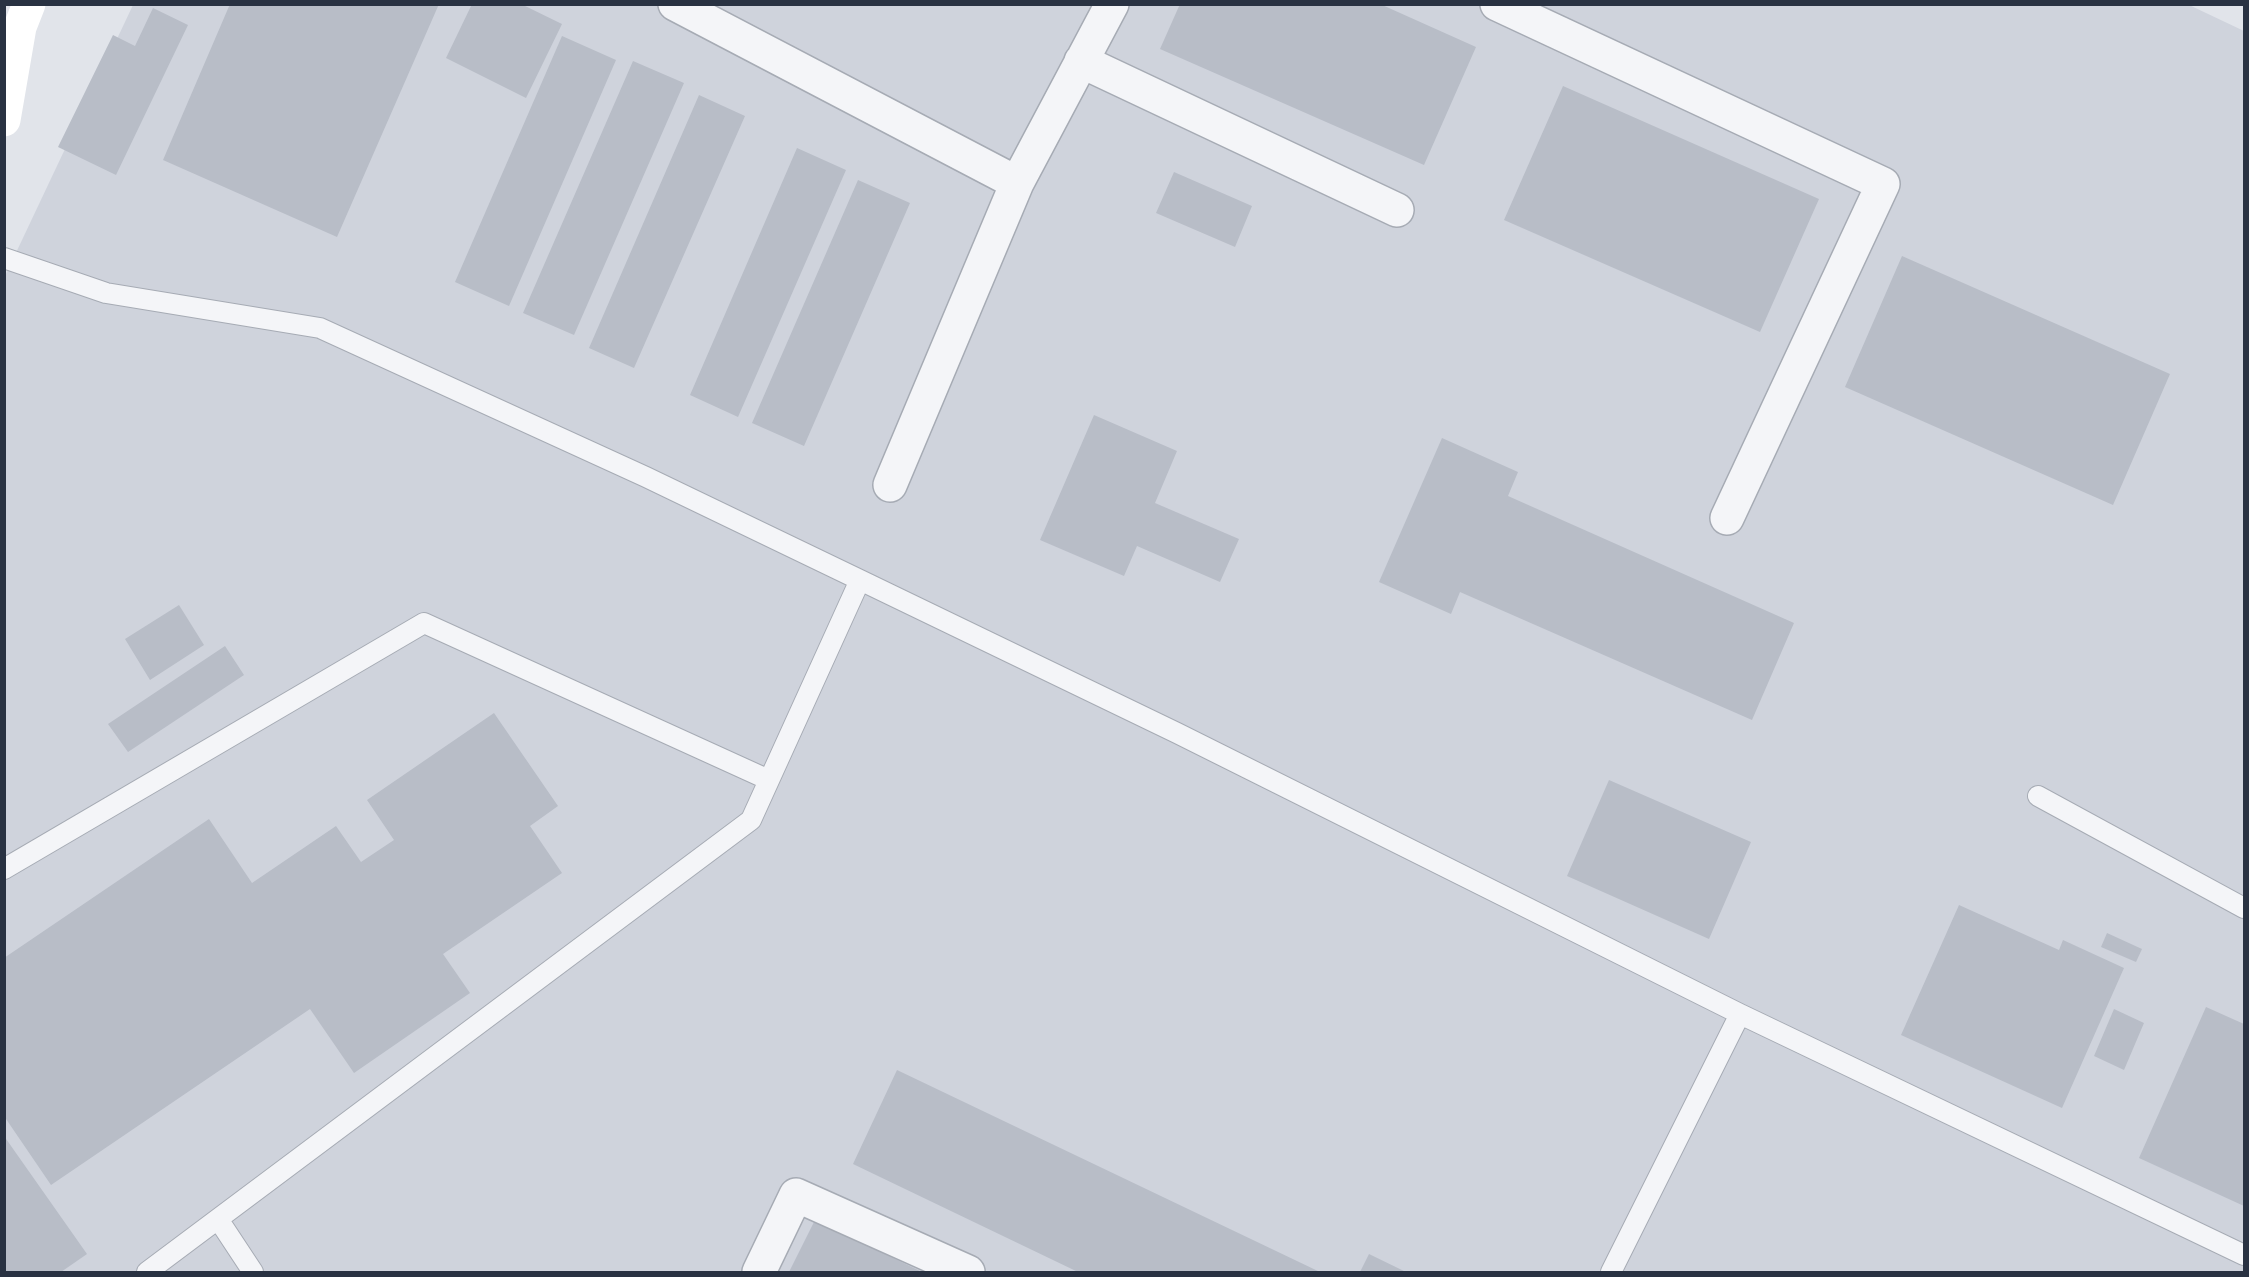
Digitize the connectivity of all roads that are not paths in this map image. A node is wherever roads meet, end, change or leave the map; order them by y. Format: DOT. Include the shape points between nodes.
graph roads {
  1 [pos="29,4"];
  2 [pos="675,4"];
  3 [pos="1112,4"];
  4 [pos="1497,4"];
  5 [pos="1081,61"];
  6 [pos="4,120"];
  7 [pos="1017,183"];
  8 [pos="1397,210"];
  9 [pos="4,258"];
  10 [pos="890,485"];
  11 [pos="1727,518"];
  12 [pos="860,580"];
  13 [pos="769,780"];
  14 [pos="2038,796"];
  15 [pos="4,869"];
  16 [pos="2244,908"];
  17 [pos="1740,1014"];
  18 [pos="218,1219"];
  19 [pos="2244,1255"];
  20 [pos="147,1272"];
  21 [pos="253,1272"];
  22 [pos="759,1272"];
  23 [pos="968,1272"];
  24 [pos="1611,1272"];
  1 -- 6 [label="street" via="20,27"];
  2 -- 7 [label="street"];
  3 -- 5 [label="street"];
  4 -- 11 [label="street" via="1883,184"];
  5 -- 7 [label="street"];
  5 -- 8 [label="street"];
  7 -- 10 [label="street"];
  9 -- 12 [label="lane" via="106,293 320,328"];
  12 -- 13 [label="lane"];
  12 -- 17 [label="lane"];
  13 -- 15 [label="lane" via="424,623"];
  13 -- 18 [label="lane" via="751,820"];
  14 -- 16 [label="lane"];
  17 -- 19 [label="lane"];
  17 -- 24 [label="lane"];
  18 -- 20 [label="lane"];
  18 -- 21 [label="lane"];
  22 -- 23 [label="street" via="796,1195"];
}
